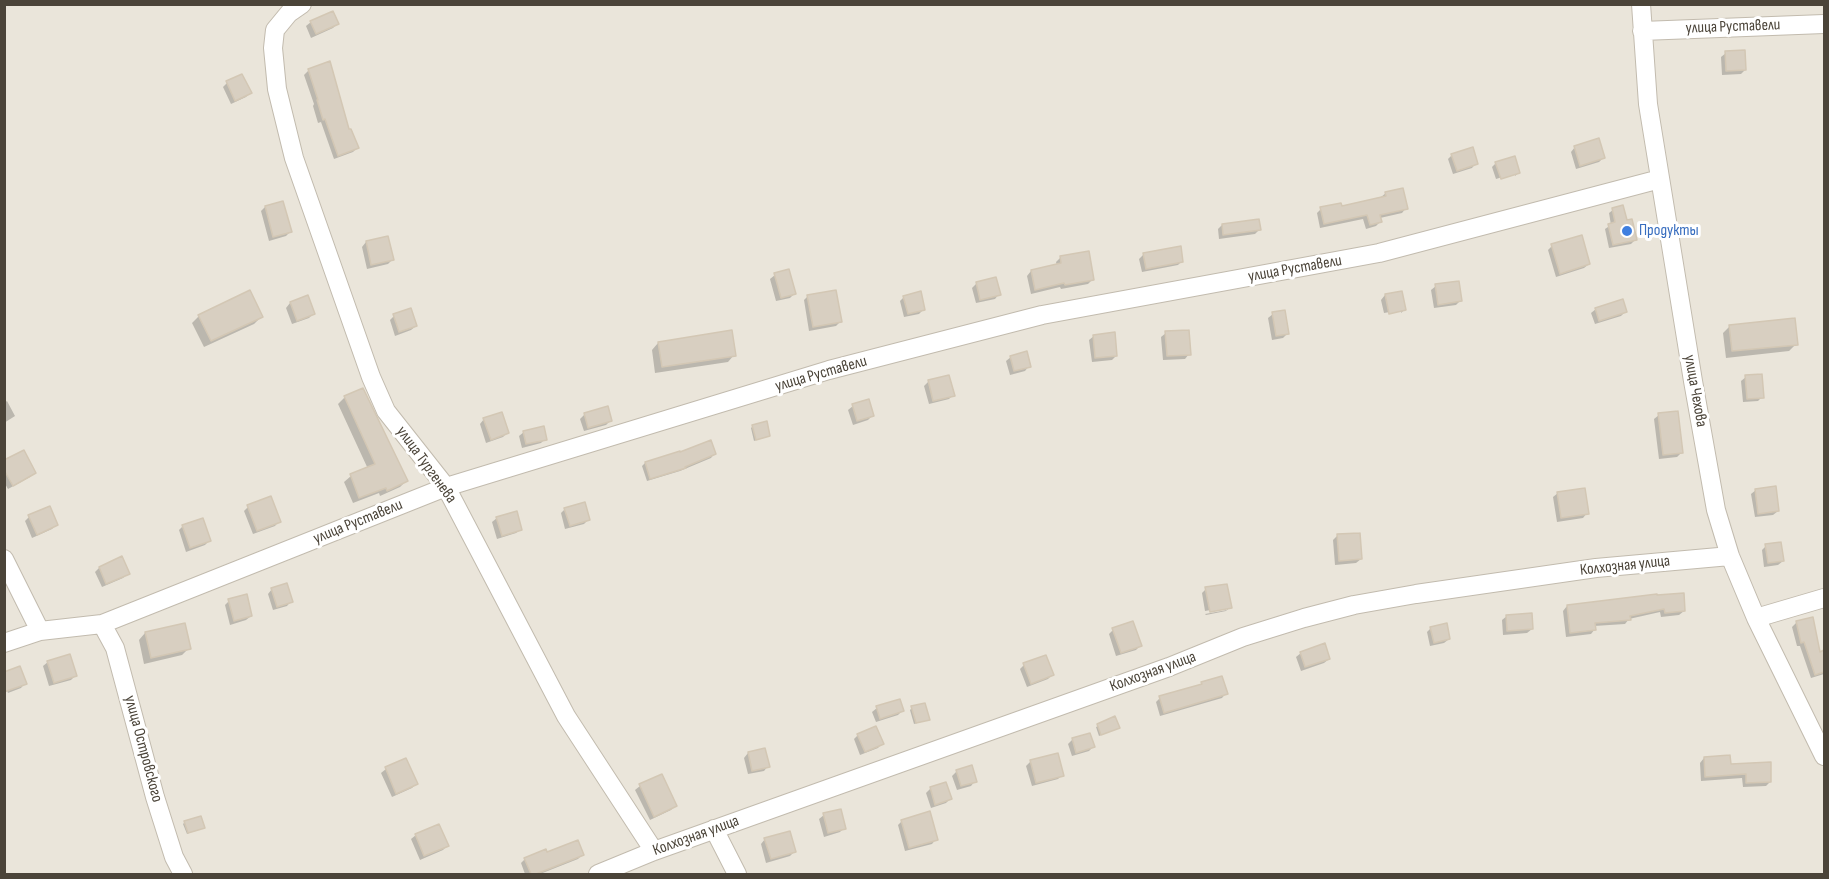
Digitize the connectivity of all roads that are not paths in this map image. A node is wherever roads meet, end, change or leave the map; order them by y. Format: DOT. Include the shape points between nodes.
graph roads {
  1 [pos="302,4"];
  2 [pos="1641,4"];
  3 [pos="1824,24"];
  4 [pos="1642,31"];
  5 [pos="1660,179"];
  6 [pos="446,487"];
  7 [pos="1730,556"];
  8 [pos="4,559"];
  9 [pos="1824,598"];
  10 [pos="1756,618"];
  11 [pos="102,624"];
  12 [pos="40,632"];
  13 [pos="4,643"];
  14 [pos="1824,756"];
  15 [pos="714,829"];
  16 [pos="654,851"];
  17 [pos="183,874"];
  18 [pos="598,874"];
  19 [pos="737,874"];
  1 -- 6 [label="street, улица Тургенева" via="275,30 273,48 294,158 371,377 387,411"];
  2 -- 4 [label="street, улица Чехова"];
  3 -- 4 [label="street, улица Руставели"];
  4 -- 5 [label="street, улица Чехова"];
  5 -- 6 [label="street, улица Руставели" via="1379,253 1042,315 829,370"];
  5 -- 7 [label="street, улица Чехова" via="1716,510"];
  6 -- 11 [label="street, улица Руставели"];
  6 -- 16 [label="street, улица Тургенева" via="566,716"];
  7 -- 10 [label="street, улица Чехова"];
  7 -- 15 [label="street, Колхозная улица" via="1596,568 1354,604 1243,637 1169,668"];
  8 -- 12 [label="street"];
  9 -- 10 [label="street"];
  10 -- 14 [label="street, улица Чехова"];
  11 -- 12 [label="street, улица Руставели"];
  11 -- 17 [label="street, улица Островского" via="115,648 158,807"];
  12 -- 13 [label="street, улица Руставели"];
  15 -- 16 [label="street, Колхозная улица"];
  15 -- 19 [label="street"];
  16 -- 18 [label="street, Колхозная улица"];
}
